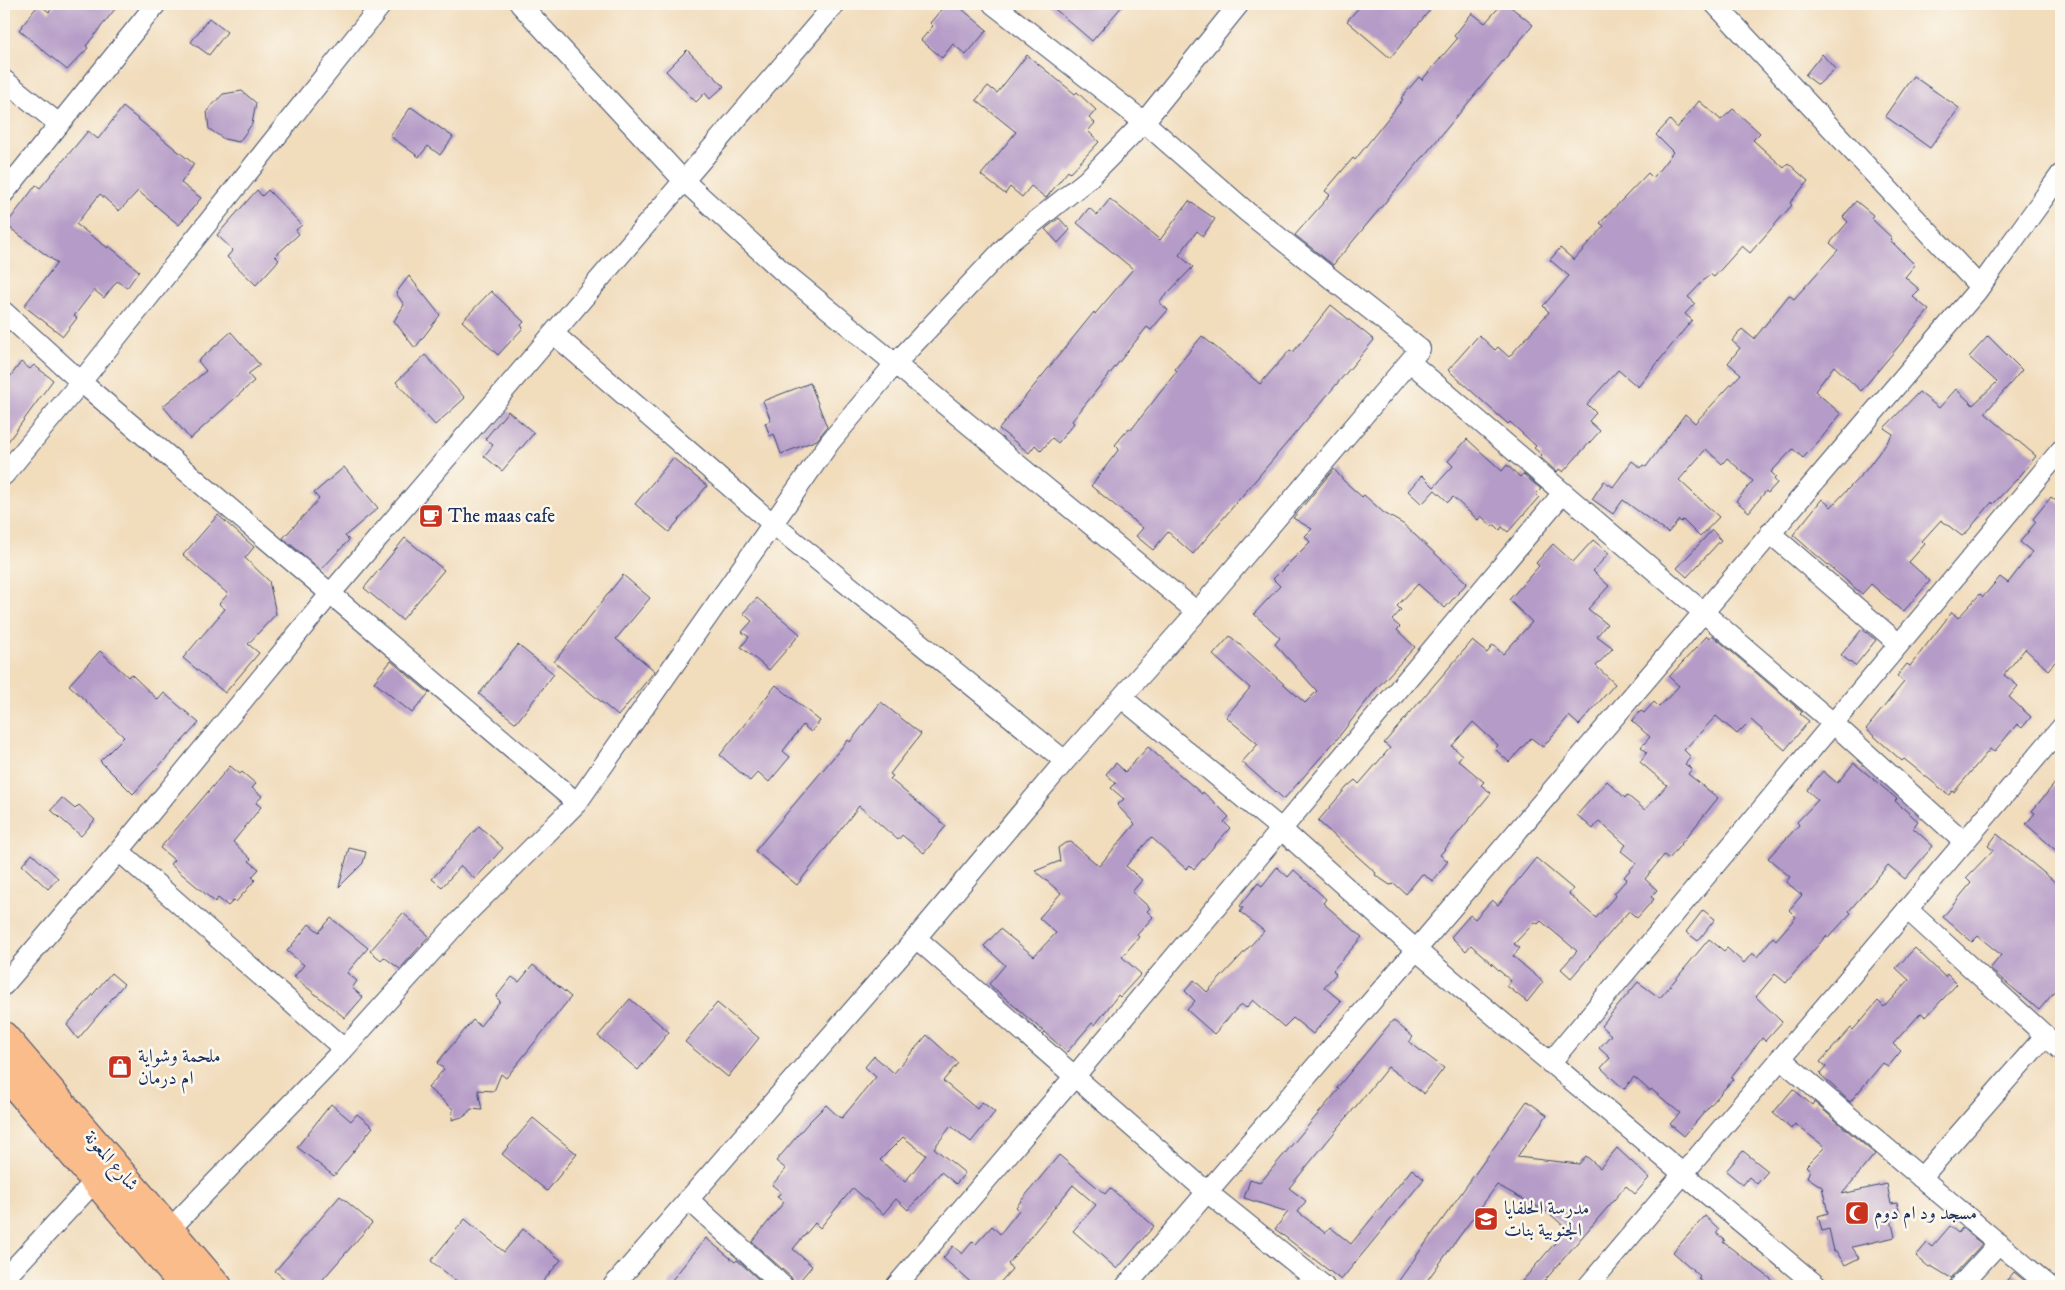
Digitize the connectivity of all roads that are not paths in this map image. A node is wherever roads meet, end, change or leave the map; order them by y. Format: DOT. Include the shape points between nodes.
graph roads {
  1 [pos="156,4"];
  2 [pos="382,4"];
  3 [pos="520,4"];
  4 [pos="835,4"];
  5 [pos="993,4"];
  6 [pos="1239,4"];
  7 [pos="1715,4"];
  8 [pos="4,80"];
  9 [pos="1144,122"];
  10 [pos="59,124"];
  11 [pos="2061,174"];
  12 [pos="683,180"];
  13 [pos="4,193"];
  14 [pos="1980,287"];
  15 [pos="4,312"];
  16 [pos="554,334"];
  17 [pos="1410,362"];
  18 [pos="895,364"];
  19 [pos="81,382"];
  20 [pos="2061,450"];
  21 [pos="4,475"];
  22 [pos="1563,493"];
  23 [pos="774,524"];
  24 [pos="1770,533"];
  25 [pos="331,594"];
  26 [pos="1197,612"];
  27 [pos="1703,612"];
  28 [pos="1899,644"];
  29 [pos="1122,698"];
  30 [pos="1833,723"];
  31 [pos="2061,728"];
  32 [pos="1065,761"];
  33 [pos="577,803"];
  34 [pos="1281,829"];
  35 [pos="1964,842"];
  36 [pos="119,851"];
  37 [pos="1906,909"];
  38 [pos="916,938"];
  39 [pos="1416,950"];
  40 [pos="4,985"];
  41 [pos="4,1036"];
  42 [pos="2045,1036"];
  43 [pos="344,1048"];
  44 [pos="2061,1050"];
  45 [pos="1780,1058"];
  46 [pos="1550,1063"];
  47 [pos="4,1073"];
  48 [pos="1074,1077"];
  49 [pos="1682,1173"];
  50 [pos="1922,1178"];
  51 [pos="96,1181"];
  52 [pos="1207,1192"];
  53 [pos="688,1200"];
  54 [pos="170,1229"];
  55 [pos="1999,1243"];
  56 [pos="4,1279"];
  57 [pos="184,1286"];
  58 [pos="218,1286"];
  59 [pos="613,1286"];
  60 [pos="783,1286"];
  61 [pos="896,1286"];
  62 [pos="1126,1286"];
  63 [pos="1324,1286"];
  64 [pos="1588,1286"];
  65 [pos="1817,1286"];
  66 [pos="1960,1286"];
  67 [pos="2049,1286"];
  1 -- 10 [label="street"];
  2 -- 19 [label="street"];
  3 -- 12 [label="street"];
  4 -- 12 [label="street"];
  5 -- 9 [label="street"];
  6 -- 9 [label="street"];
  7 -- 14 [label="street"];
  8 -- 10 [label="street"];
  9 -- 17 [label="street" via="1247,212 1420,349"];
  9 -- 18 [label="street" via="1087,180 1011,241"];
  10 -- 13 [label="street"];
  11 -- 14 [label="street"];
  12 -- 16 [label="street"];
  12 -- 18 [label="street" via="781,270"];
  14 -- 24 [label="street"];
  15 -- 19 [label="street"];
  16 -- 23 [label="street"];
  16 -- 25 [label="street"];
  17 -- 22 [label="street"];
  17 -- 26 [label="street"];
  18 -- 23 [label="street" via="830,442"];
  18 -- 26 [label="street"];
  19 -- 21 [label="street"];
  19 -- 25 [label="street"];
  20 -- 28 [label="street"];
  22 -- 27 [label="street"];
  22 -- 34 [label="street"];
  23 -- 32 [label="street"];
  23 -- 33 [label="street"];
  24 -- 27 [label="street"];
  24 -- 28 [label="street"];
  25 -- 33 [label="street"];
  25 -- 36 [label="street"];
  26 -- 29 [label="street"];
  27 -- 30 [label="street"];
  27 -- 39 [label="street"];
  28 -- 30 [label="street"];
  29 -- 32 [label="street"];
  29 -- 34 [label="street"];
  30 -- 35 [label="street"];
  30 -- 46 [label="street"];
  31 -- 35 [label="street"];
  32 -- 38 [label="street"];
  33 -- 43 [label="street" via="460,919"];
  34 -- 39 [label="street"];
  34 -- 48 [label="street"];
  35 -- 37 [label="street"];
  36 -- 40 [label="street"];
  36 -- 43 [label="street"];
  37 -- 42 [label="street"];
  37 -- 45 [label="street"];
  38 -- 48 [label="street"];
  38 -- 53 [label="street"];
  39 -- 46 [label="street"];
  39 -- 52 [label="street"];
  41 -- 54 [label="highway, شارع المعونة"];
  42 -- 44 [label="street"];
  42 -- 50 [label="street"];
  43 -- 54 [label="street"];
  45 -- 49 [label="street"];
  45 -- 50 [label="street"];
  46 -- 49 [label="street"];
  47 -- 51 [label="highway, شارع المعونة"];
  48 -- 52 [label="street"];
  48 -- 61 [label="street"];
  49 -- 64 [label="street"];
  49 -- 65 [label="street"];
  50 -- 55 [label="street"];
  51 -- 56 [label="street"];
  51 -- 57 [label="highway, شارع المعونة"];
  52 -- 62 [label="street"];
  52 -- 63 [label="street"];
  53 -- 59 [label="street"];
  53 -- 60 [label="street"];
  54 -- 58 [label="highway, شارع المعونة"];
  55 -- 66 [label="street"];
  55 -- 67 [label="street"];
}
